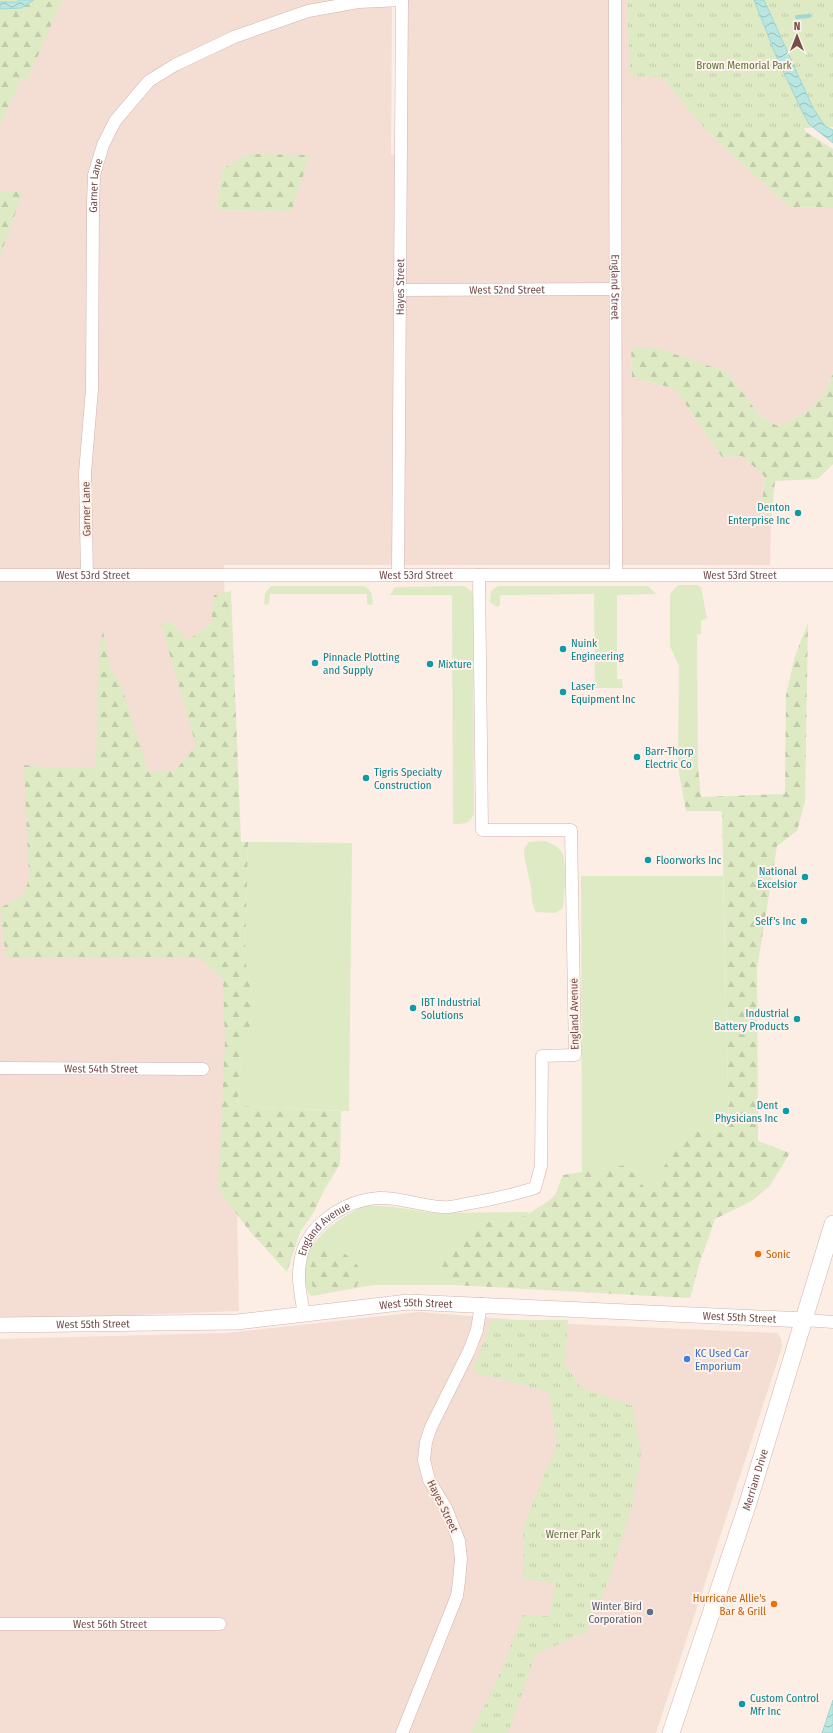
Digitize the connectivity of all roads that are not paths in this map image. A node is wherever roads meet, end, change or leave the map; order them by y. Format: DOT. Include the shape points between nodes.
graph roads {
  1 [pos="402,0"];
  2 [pos="615,0"];
  3 [pos="616,289"];
  4 [pos="399,290"];
  5 [pos="87,574"];
  6 [pos="616,574"];
  7 [pos="0,575"];
  8 [pos="398,575"];
  9 [pos="479,575"];
  10 [pos="833,575"];
  11 [pos="0,1068"];
  12 [pos="203,1069"];
  13 [pos="833,1224"];
  14 [pos="481,1304"];
  15 [pos="304,1314"];
  16 [pos="804,1320"];
  17 [pos="833,1322"];
  18 [pos="0,1325"];
  19 [pos="0,1624"];
  20 [pos="220,1624"];
  21 [pos="402,1733"];
  22 [pos="671,1733"];
  1 -- 4 [label="street, Hayes Street"];
  1 -- 5 [label="street, Garner Lane" via="358,2 308,11 234,37 175,65 149,81 115,121 103,146 94,175 92,390 85,473"];
  2 -- 3 [label="street, England Street"];
  3 -- 4 [label="street, West 52nd Street"];
  3 -- 6 [label="street, England Street"];
  4 -- 8 [label="street, Hayes Street"];
  5 -- 7 [label="street, West 53rd Street"];
  5 -- 8 [label="street, West 53rd Street"];
  6 -- 9 [label="street, West 53rd Street"];
  6 -- 10 [label="street, West 53rd Street"];
  8 -- 9 [label="street, West 53rd Street"];
  9 -- 15 [label="street, England Avenue" via="482,830 571,830 575,1056 542,1056 541,1166 535,1188 508,1197 444,1208 380,1198 359,1201 337,1212 318,1226 305,1244 300,1261 299,1281"];
  11 -- 12 [label="street, West 54th Street"];
  13 -- 16 [label="main road, Merriam Drive"];
  14 -- 15 [label="street, West 55th Street" via="408,1302"];
  14 -- 16 [label="street, West 55th Street"];
  14 -- 21 [label="street, Hayes Street" via="474,1337 431,1427 424,1460 429,1480 454,1524 459,1541 457,1596"];
  15 -- 18 [label="street, West 55th Street" via="237,1322"];
  16 -- 17 [label="street, West 55th Street"];
  16 -- 22 [label="main road, Merriam Drive" via="744,1513"];
  19 -- 20 [label="street, West 56th Street"];
}
